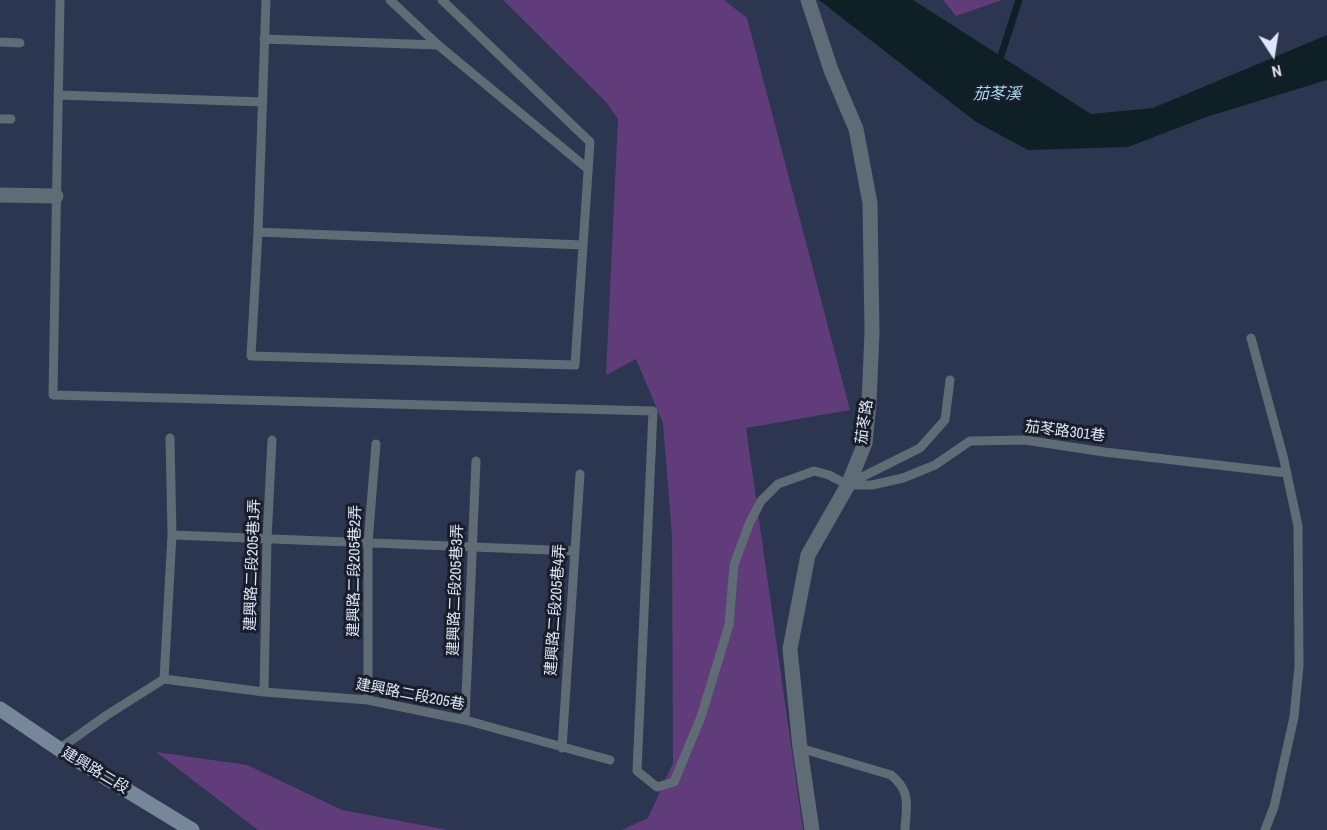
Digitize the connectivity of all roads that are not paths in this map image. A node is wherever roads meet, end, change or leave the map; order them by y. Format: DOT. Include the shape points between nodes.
graph roads {
  1 [pos="60,0"];
  2 [pos="266,0"];
  3 [pos="390,0"];
  4 [pos="442,0"];
  5 [pos="809,4"];
  6 [pos="264,39"];
  7 [pos="0,42"];
  8 [pos="20,43"];
  9 [pos="438,45"];
  10 [pos="58,95"];
  11 [pos="263,102"];
  12 [pos="0,119"];
  13 [pos="11,119"];
  14 [pos="588,169"];
  15 [pos="0,195"];
  16 [pos="56,196"];
  17 [pos="258,232"];
  18 [pos="583,245"];
  19 [pos="1251,338"];
  20 [pos="950,380"];
  21 [pos="170,438"];
  22 [pos="272,440"];
  23 [pos="376,444"];
  24 [pos="476,461"];
  25 [pos="1287,473"];
  26 [pos="580,474"];
  27 [pos="848,484"];
  28 [pos="172,535"];
  29 [pos="267,538"];
  30 [pos="368,543"];
  31 [pos="472,547"];
  32 [pos="574,551"];
  33 [pos="164,679"];
  34 [pos="264,692"];
  35 [pos="368,699"];
  36 [pos="0,709"];
  37 [pos="465,720"];
  38 [pos="562,748"];
  39 [pos="800,748"];
  40 [pos="59,749"];
  41 [pos="610,760"];
  42 [pos="192,830"];
  43 [pos="812,830"];
  44 [pos="905,830"];
  45 [pos="1264,830"];
  1 -- 10 [label="lane"];
  2 -- 6 [label="lane"];
  3 -- 9 [label="lane"];
  4 -- 14 [label="lane" via="590,142"];
  5 -- 27 [label="street, 茄苳路" via="856,129 870,203 869,403 865,443"];
  6 -- 9 [label="lane"];
  6 -- 11 [label="lane"];
  7 -- 8 [label="lane"];
  9 -- 14 [label="lane"];
  10 -- 11 [label="lane"];
  10 -- 16 [label="lane"];
  11 -- 17 [label="lane"];
  12 -- 13 [label="lane"];
  14 -- 18 [label="lane"];
  15 -- 16 [label="street"];
  16 -- 27 [label="lane" via="53,394 653,411 637,771 657,787 674,782 701,717 729,625 734,565 761,501 778,484 814,471"];
  17 -- 18 [label="lane"];
  17 -- 18 [label="lane" via="251,356 575,365"];
  19 -- 25 [label="lane"];
  20 -- 27 [label="lane" via="945,420 920,448"];
  21 -- 28 [label="lane"];
  22 -- 29 [label="lane, 建興路二段205巷1弄"];
  23 -- 30 [label="lane, 建興路二段205巷2弄"];
  24 -- 31 [label="lane, 建興路二段205巷3弄"];
  25 -- 27 [label="lane, 茄苳路301巷" via="1025,440 970,441 935,465 903,478 872,485"];
  25 -- 45 [label="lane" via="1298,526 1299,666 1294,717 1274,807"];
  26 -- 32 [label="lane, 建興路二段205巷4弄"];
  27 -- 39 [label="street, 茄苳路" via="808,555 797,606 790,649"];
  28 -- 29 [label="lane"];
  28 -- 33 [label="lane"];
  29 -- 30 [label="lane"];
  29 -- 34 [label="lane, 建興路二段205巷1弄"];
  30 -- 31 [label="lane"];
  30 -- 35 [label="lane, 建興路二段205巷2弄"];
  31 -- 32 [label="lane"];
  31 -- 37 [label="lane, 建興路二段205巷3弄"];
  32 -- 38 [label="lane, 建興路二段205巷4弄"];
  33 -- 34 [label="lane, 建興路二段205巷"];
  33 -- 40 [label="lane"];
  34 -- 35 [label="lane, 建興路二段205巷"];
  35 -- 37 [label="lane, 建興路二段205巷"];
  36 -- 40 [label="street, 建興路二段"];
  37 -- 38 [label="lane, 建興路二段205巷"];
  38 -- 41 [label="lane, 建興路二段205巷"];
  39 -- 43 [label="street, 茄苳路"];
  39 -- 44 [label="lane" via="891,775 906,794"];
  40 -- 42 [label="street, 建興路二段"];
}
